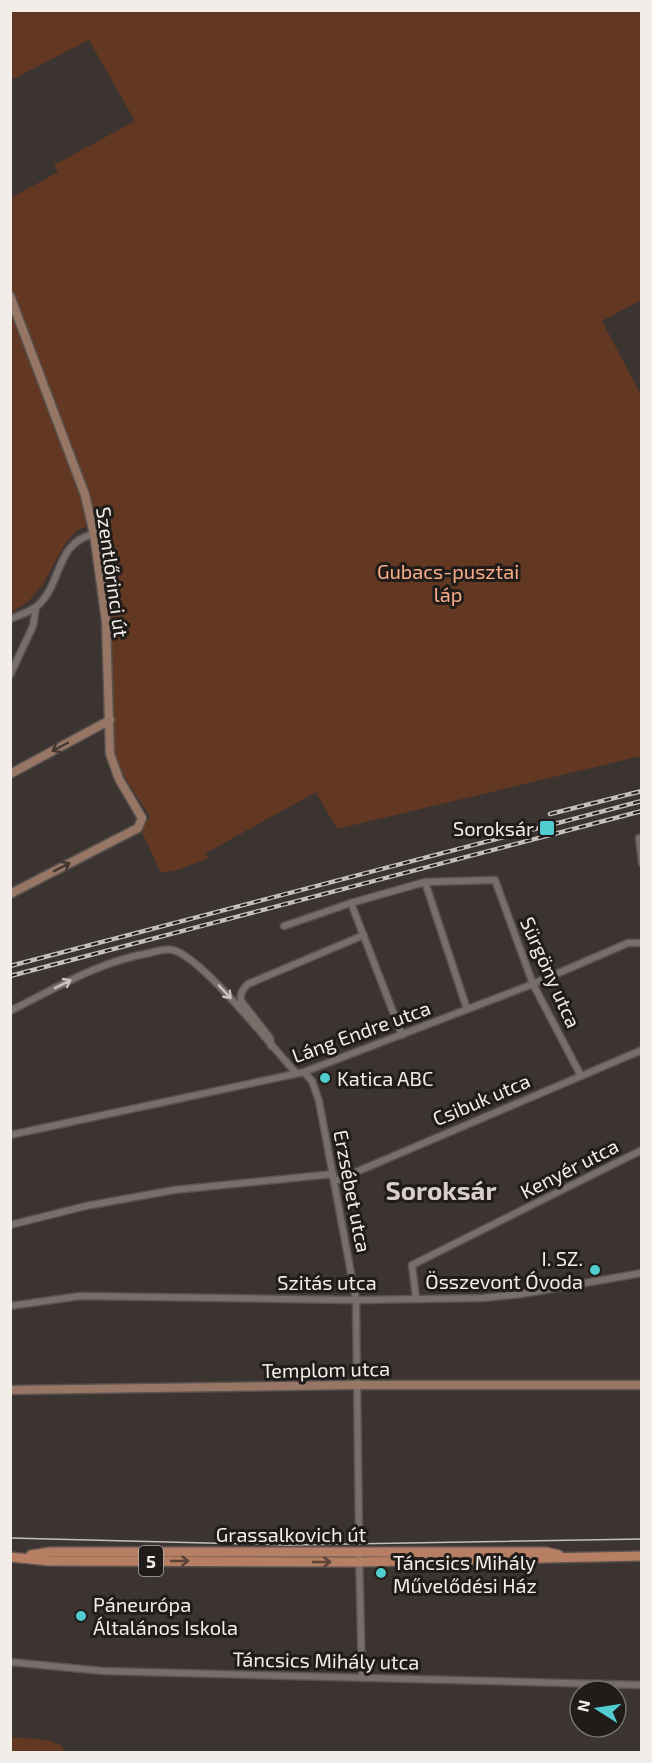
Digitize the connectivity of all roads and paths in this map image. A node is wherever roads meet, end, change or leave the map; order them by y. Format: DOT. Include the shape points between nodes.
graph roads {
  1 [pos="10,296"];
  2 [pos="94,534"];
  3 [pos="36,607"];
  4 [pos="10,619"];
  5 [pos="10,675"];
  6 [pos="110,720"];
  7 [pos="10,774"];
  8 [pos="640,838"];
  9 [pos="642,863"];
  10 [pos="425,882"];
  11 [pos="10,894"];
  12 [pos="351,903"];
  13 [pos="284,926"];
  14 [pos="364,935"];
  15 [pos="642,943"];
  16 [pos="533,984"];
  17 [pos="467,1009"];
  18 [pos="10,1011"];
  19 [pos="402,1035"];
  20 [pos="271,1047"];
  21 [pos="642,1050"];
  22 [pos="300,1073"];
  23 [pos="580,1074"];
  24 [pos="10,1135"];
  25 [pos="642,1150"];
  26 [pos="334,1177"];
  27 [pos="10,1225"];
  28 [pos="642,1273"];
  29 [pos="416,1298"];
  30 [pos="356,1300"];
  31 [pos="10,1306"];
  32 [pos="356,1385"];
  33 [pos="642,1385"];
  34 [pos="10,1390"];
  35 [pos="359,1536"];
  36 [pos="359,1552"];
  37 [pos="565,1556"];
  38 [pos="642,1556"];
  39 [pos="14,1557"];
  40 [pos="359,1562"];
  41 [pos="10,1662"];
  42 [pos="362,1677"];
  43 [pos="642,1685"];
  1 -- 2 [label="main road, Szentlőrinci út" via="64,434"];
  2 -- 3 [label="street" via="70,546"];
  2 -- 6 [label="main road, Szentlőrinci út" via="106,621"];
  3 -- 4 [label="street"];
  3 -- 5 [label="street" via="33,626"];
  6 -- 7 [label="main road, one-way"];
  11 -- 6 [label="main road, Szentlőrinci út, one-way" via="142,823 114,768"];
  8 -- 9 [label="street"];
  10 -- 12 [label="street"];
  10 -- 16 [label="street, Sürgöny utca" via="495,880"];
  10 -- 17 [label="street"];
  12 -- 13 [label="street"];
  12 -- 14 [label="street"];
  14 -- 19 [label="street"];
  14 -- 20 [label="street" via="243,989 241,1001 270,1038"];
  15 -- 16 [label="street, Láng Endre utca" via="628,943"];
  16 -- 17 [label="street, Láng Endre utca"];
  16 -- 23 [label="street, Sürgöny utca"];
  17 -- 19 [label="street, Láng Endre utca"];
  18 -- 20 [label="street, Erzsébet utca, one-way" via="104,964 170,949 181,953 225,991"];
  19 -- 22 [label="street, Láng Endre utca"];
  20 -- 22 [label="street, Erzsébet utca"];
  21 -- 23 [label="street, Csibuk utca"];
  22 -- 24 [label="street, Láng Endre utca"];
  22 -- 26 [label="street, Erzsébet utca" via="312,1081 319,1101"];
  23 -- 26 [label="street, Csibuk utca"];
  25 -- 29 [label="street, Kenyér utca" via="415,1264 411,1269"];
  26 -- 27 [label="street, Csibuk utca" via="174,1190"];
  26 -- 30 [label="street, Erzsébet utca"];
  28 -- 29 [label="street, Szitás utca" via="507,1296"];
  29 -- 30 [label="street, Szitás utca"];
  30 -- 31 [label="street, Szitás utca" via="80,1296"];
  30 -- 32 [label="street, Erzsébet utca"];
  32 -- 33 [label="main road, Templom utca"];
  32 -- 34 [label="main road, Templom utca"];
  32 -- 35 [label="street, Erzsébet utca"];
  36 -- 37 [label="main road, Grassalkovich út / 5" via="546,1552"];
  36 -- 39 [label="main road, Grassalkovich út / 5" via="50,1552"];
  36 -- 40 [label="street"];
  37 -- 38 [label="main road, Grassalkovich út / 5"];
  37 -- 40 [label="main road, Grassalkovich út / 5" via="547,1560"];
  39 -- 40 [label="main road, Grassalkovich út / 5, one-way" via="49,1561"];
  40 -- 42 [label="street"];
  41 -- 42 [label="street, Táncsics Mihály utca" via="103,1671"];
  42 -- 43 [label="street, Táncsics Mihály utca"];
}
